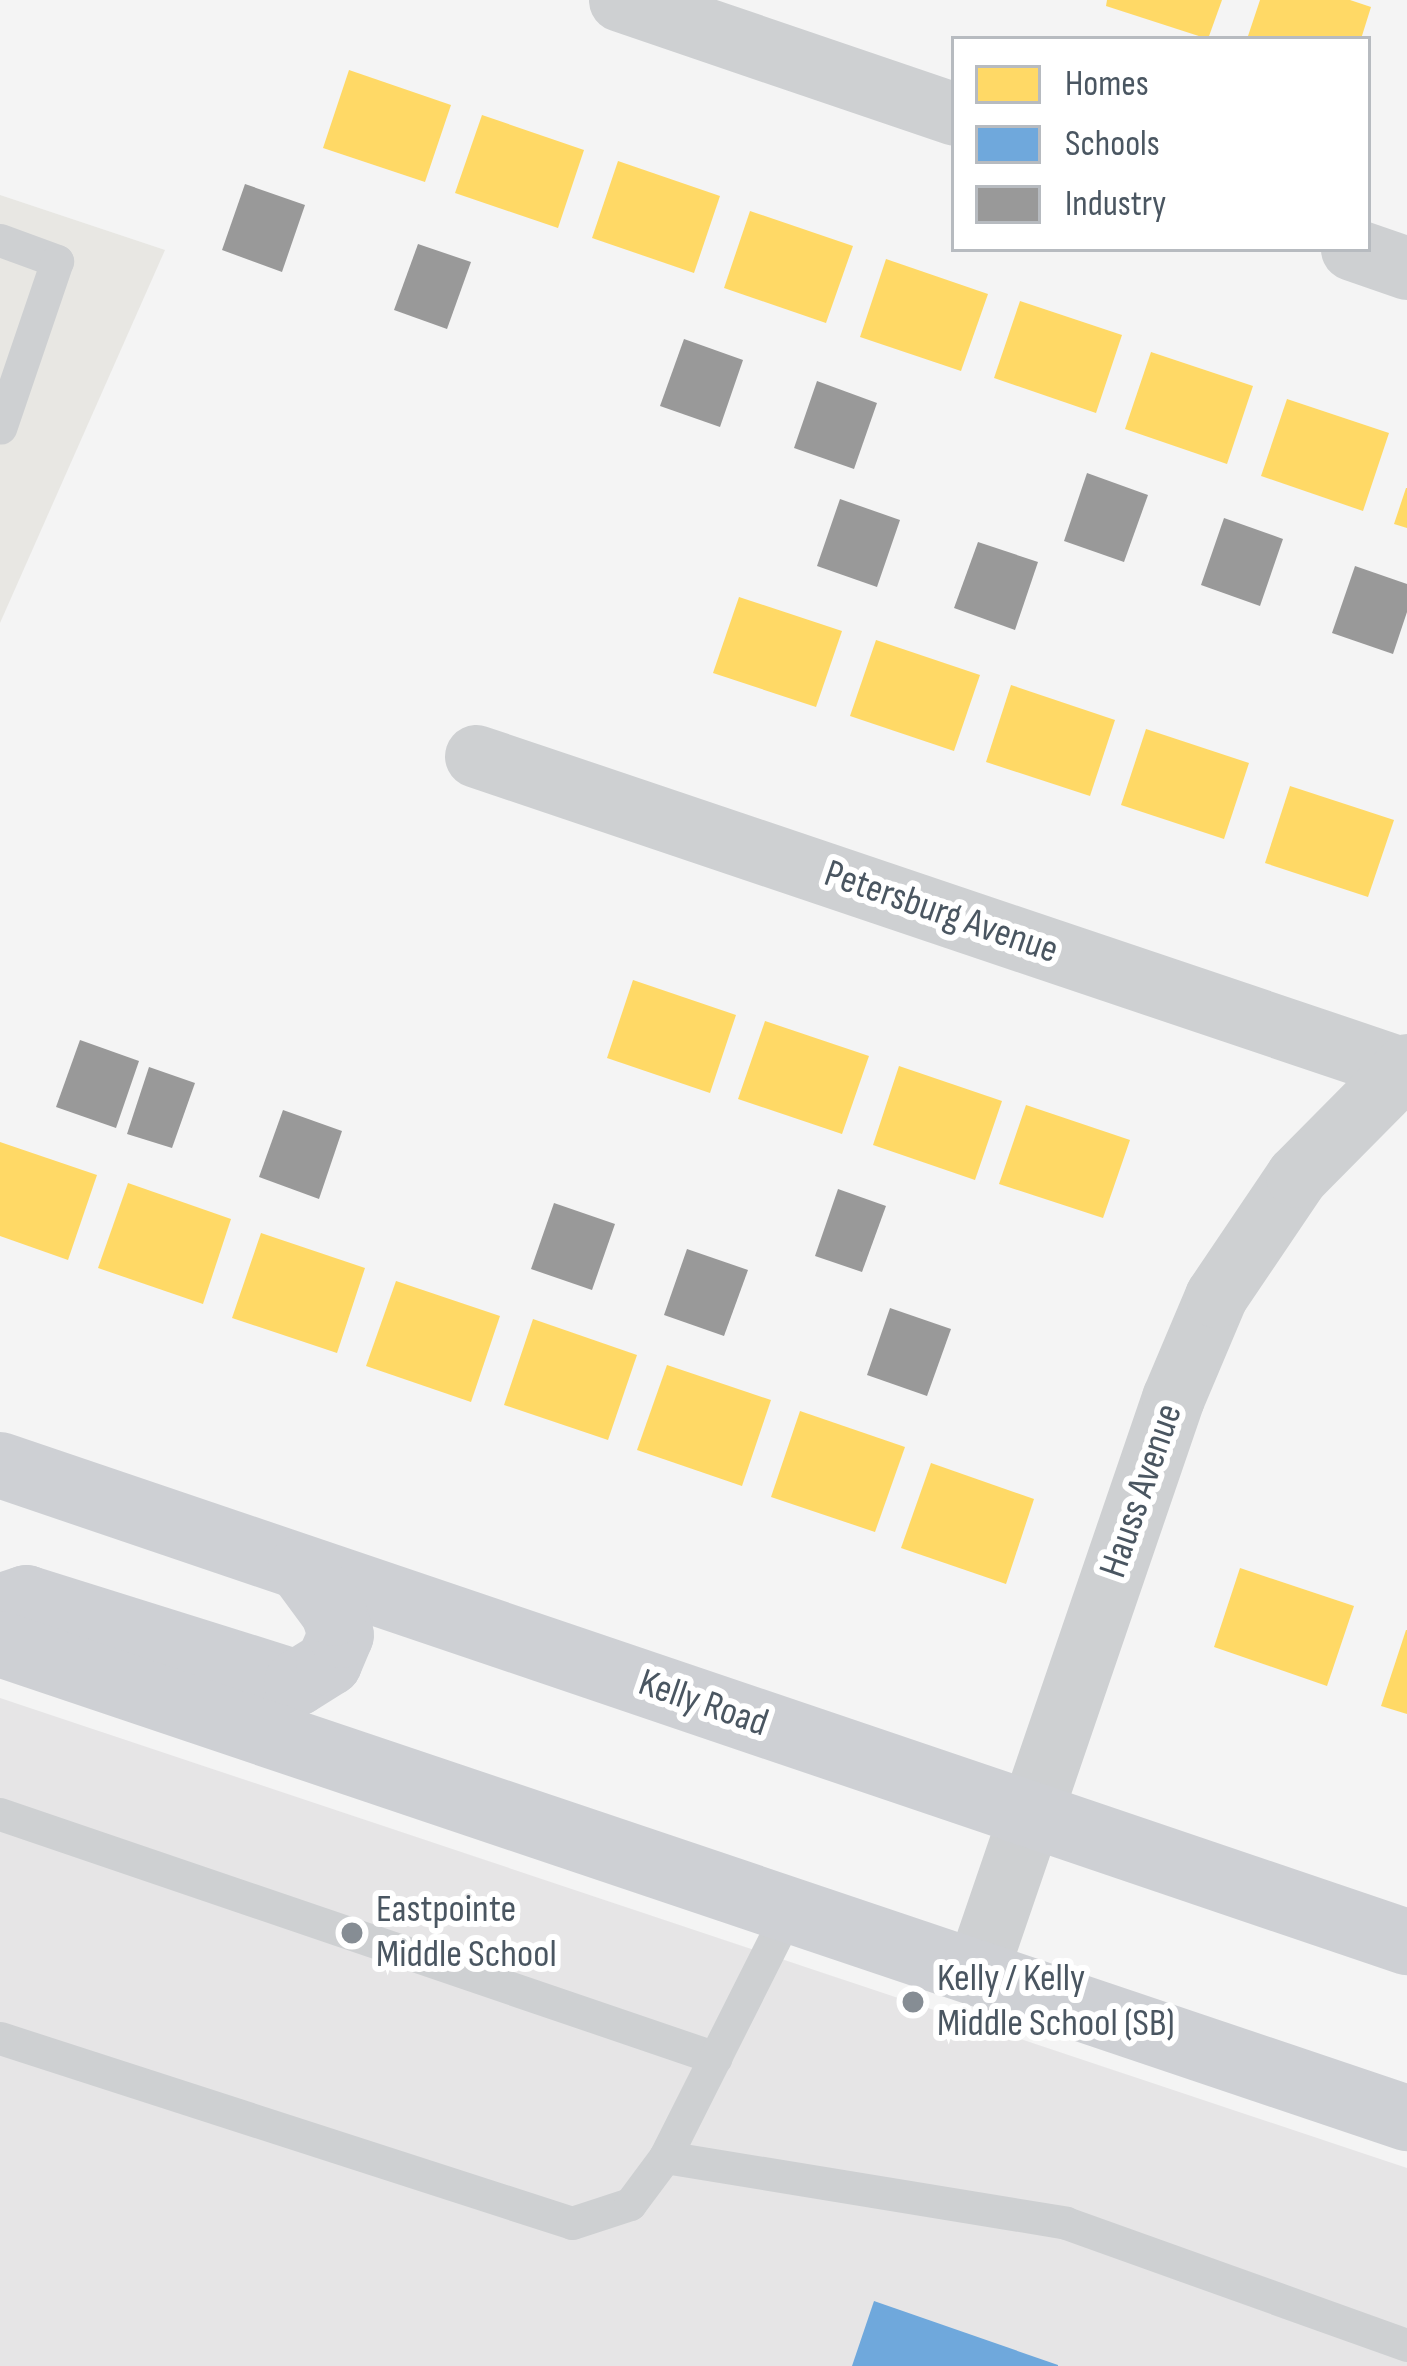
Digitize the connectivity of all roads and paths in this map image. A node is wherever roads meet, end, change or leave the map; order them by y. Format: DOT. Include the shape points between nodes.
graph roads {
  1 [pos="620,0"];
  2 [pos="951,113"];
  3 [pos="0,240"];
  4 [pos="1361,252"];
  5 [pos="1407,268"];
  6 [pos="0,428"];
  7 [pos="476,756"];
  8 [pos="1406,1068"];
  9 [pos="0,1465"];
  10 [pos="301,1568"];
  11 [pos="0,1606"];
  12 [pos="0,1644"];
  13 [pos="0,1814"];
  14 [pos="1029,1815"];
  15 [pos="789,1910"];
  16 [pos="1407,1942"];
  17 [pos="976,1973"];
  18 [pos="0,2038"];
  19 [pos="716,2058"];
  20 [pos="1407,2118"];
  21 [pos="665,2157"];
  22 [pos="1407,2345"];
  1 -- 2 [label="street"];
  3 -- 6 [label="lane" via="57,261"];
  4 -- 5 [label="street"];
  7 -- 8 [label="street, Petersburg Avenue"];
  8 -- 14 [label="street, Hauss Avenue" via="1297,1176 1216,1296"];
  9 -- 10 [label="street, Kelly Road"];
  10 -- 11 [label="street" via="341,1635 329,1664 297,1683 26,1598"];
  10 -- 14 [label="street, Kelly Road"];
  12 -- 15 [label="street"];
  13 -- 19 [label="lane"];
  14 -- 16 [label="street, Kelly Road"];
  14 -- 17 [label="street, Hauss Avenue"];
  15 -- 17 [label="street"];
  15 -- 19 [label="lane"];
  17 -- 20 [label="street"];
  18 -- 21 [label="lane" via="572,2223 630,2204"];
  19 -- 21 [label="lane"];
  21 -- 22 [label="lane" via="1066,2223"];
}
